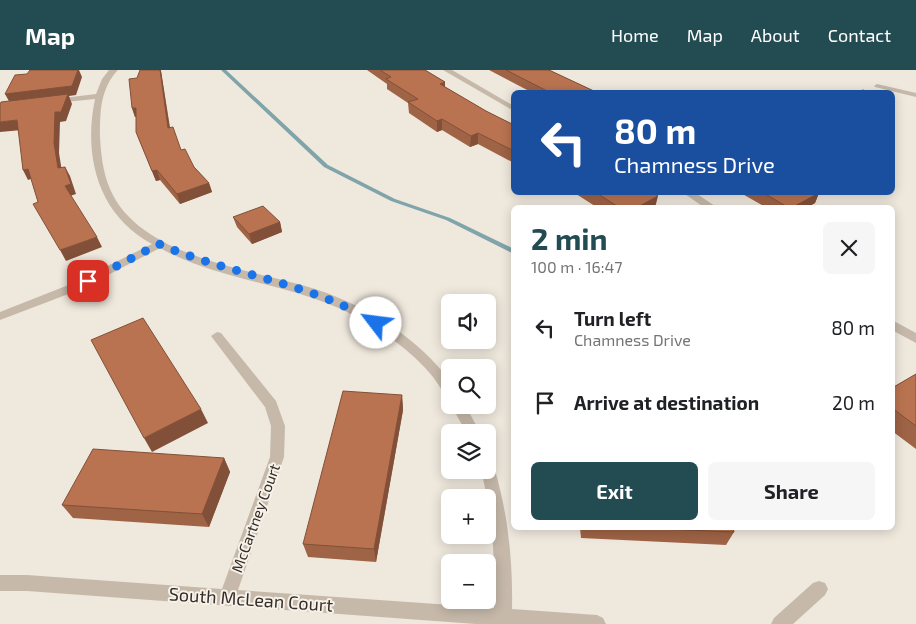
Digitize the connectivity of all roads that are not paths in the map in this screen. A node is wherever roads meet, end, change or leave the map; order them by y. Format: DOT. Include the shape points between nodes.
graph roads {
  1 [pos="114,70"];
  2 [pos="447,70"];
  3 [pos="876,86"];
  4 [pos="894,90"];
  5 [pos="895,90"];
  6 [pos="916,95"];
  7 [pos="100,96"];
  8 [pos="45,102"];
  9 [pos="511,107"];
  10 [pos="691,195"];
  11 [pos="708,205"];
  12 [pos="159,244"];
  13 [pos="0,316"];
  14 [pos="895,326"];
  15 [pos="217,336"];
  16 [pos="916,339"];
  17 [pos="441,380"];
  18 [pos="490,479"];
  19 [pos="0,583"];
  20 [pos="819,589"];
  21 [pos="227,598"];
  22 [pos="502,620"];
  23 [pos="597,624"];
  24 [pos="780,624"];
  1 -- 7 [label="street" via="109,73"];
  2 -- 9 [label="street"];
  3 -- 4 [label="lane"];
  5 -- 6 [label="lane"];
  7 -- 8 [label="street"];
  7 -- 12 [label="street" via="96,147 101,178 109,198 123,216"];
  10 -- 11 [label="street"];
  12 -- 13 [label="street" via="75,287"];
  12 -- 17 [label="street" via="189,258 313,293 363,315 406,344"];
  14 -- 16 [label="street"];
  15 -- 21 [label="street, McCartney Court" via="271,405 278,426 277,457"];
  18 -- 22 [label="street" via="502,559"];
  19 -- 21 [label="street, South McLean Court" via="26,582"];
  20 -- 24 [label="street"];
  21 -- 22 [label="street, South McLean Court"];
  22 -- 23 [label="street, South McLean Court"];
}
